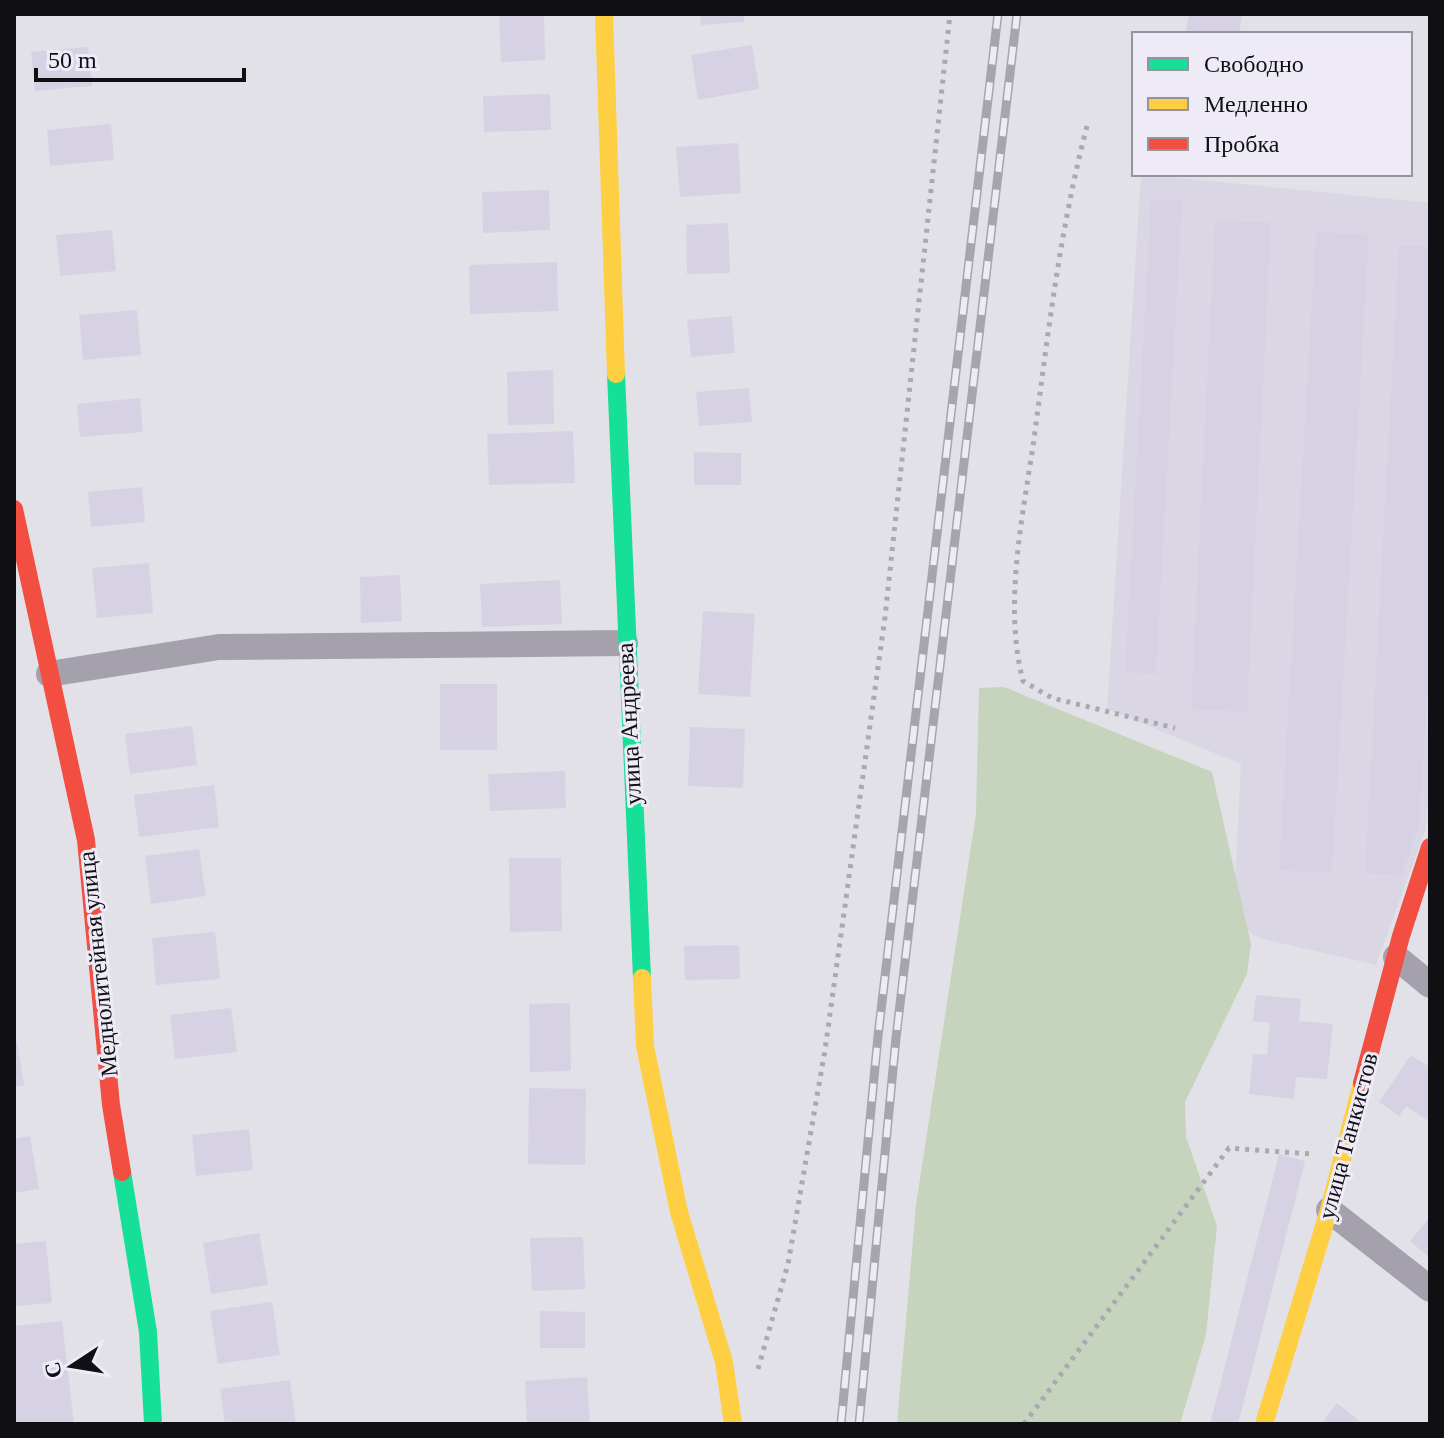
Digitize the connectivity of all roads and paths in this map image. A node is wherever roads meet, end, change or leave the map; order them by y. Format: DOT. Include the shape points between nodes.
graph roads {
  1 [pos="604,14"];
  2 [pos="950,14"];
  3 [pos="1087,126"];
  4 [pos="14,509"];
  5 [pos="25,603"];
  6 [pos="625,643"];
  7 [pos="49,674"];
  8 [pos="1175,728"];
  9 [pos="1430,847"];
  10 [pos="1396,957"];
  11 [pos="1430,985"];
  12 [pos="1343,1156"];
  13 [pos="1329,1210"];
  14 [pos="1430,1289"];
  15 [pos="755,1380"];
  16 [pos="153,1424"];
  17 [pos="733,1424"];
  18 [pos="1024,1424"];
  19 [pos="1264,1424"];
  1 -- 6 [label="street, улица Андреева"];
  2 -- 15 [label="path" via="885,617 825,1050 788,1264"];
  3 -- 8 [label="path" via="1070,191 1018,558 1016,654 1023,681 1052,698"];
  4 -- 5 [label="street, Меднолитейная улица"];
  5 -- 7 [label="street, Меднолитейная улица"];
  6 -- 7 [label="street" via="219,647"];
  6 -- 17 [label="street, улица Андреева" via="645,1046 679,1212 724,1362"];
  7 -- 16 [label="street, Меднолитейная улица" via="86,840 111,1105 148,1332"];
  9 -- 10 [label="street, улица Танкистов"];
  10 -- 11 [label="street"];
  10 -- 12 [label="street, улица Танкистов"];
  12 -- 13 [label="street, улица Танкистов"];
  12 -- 18 [label="path" via="1229,1148"];
  13 -- 14 [label="street"];
  13 -- 19 [label="street, улица Танкистов"];
}
